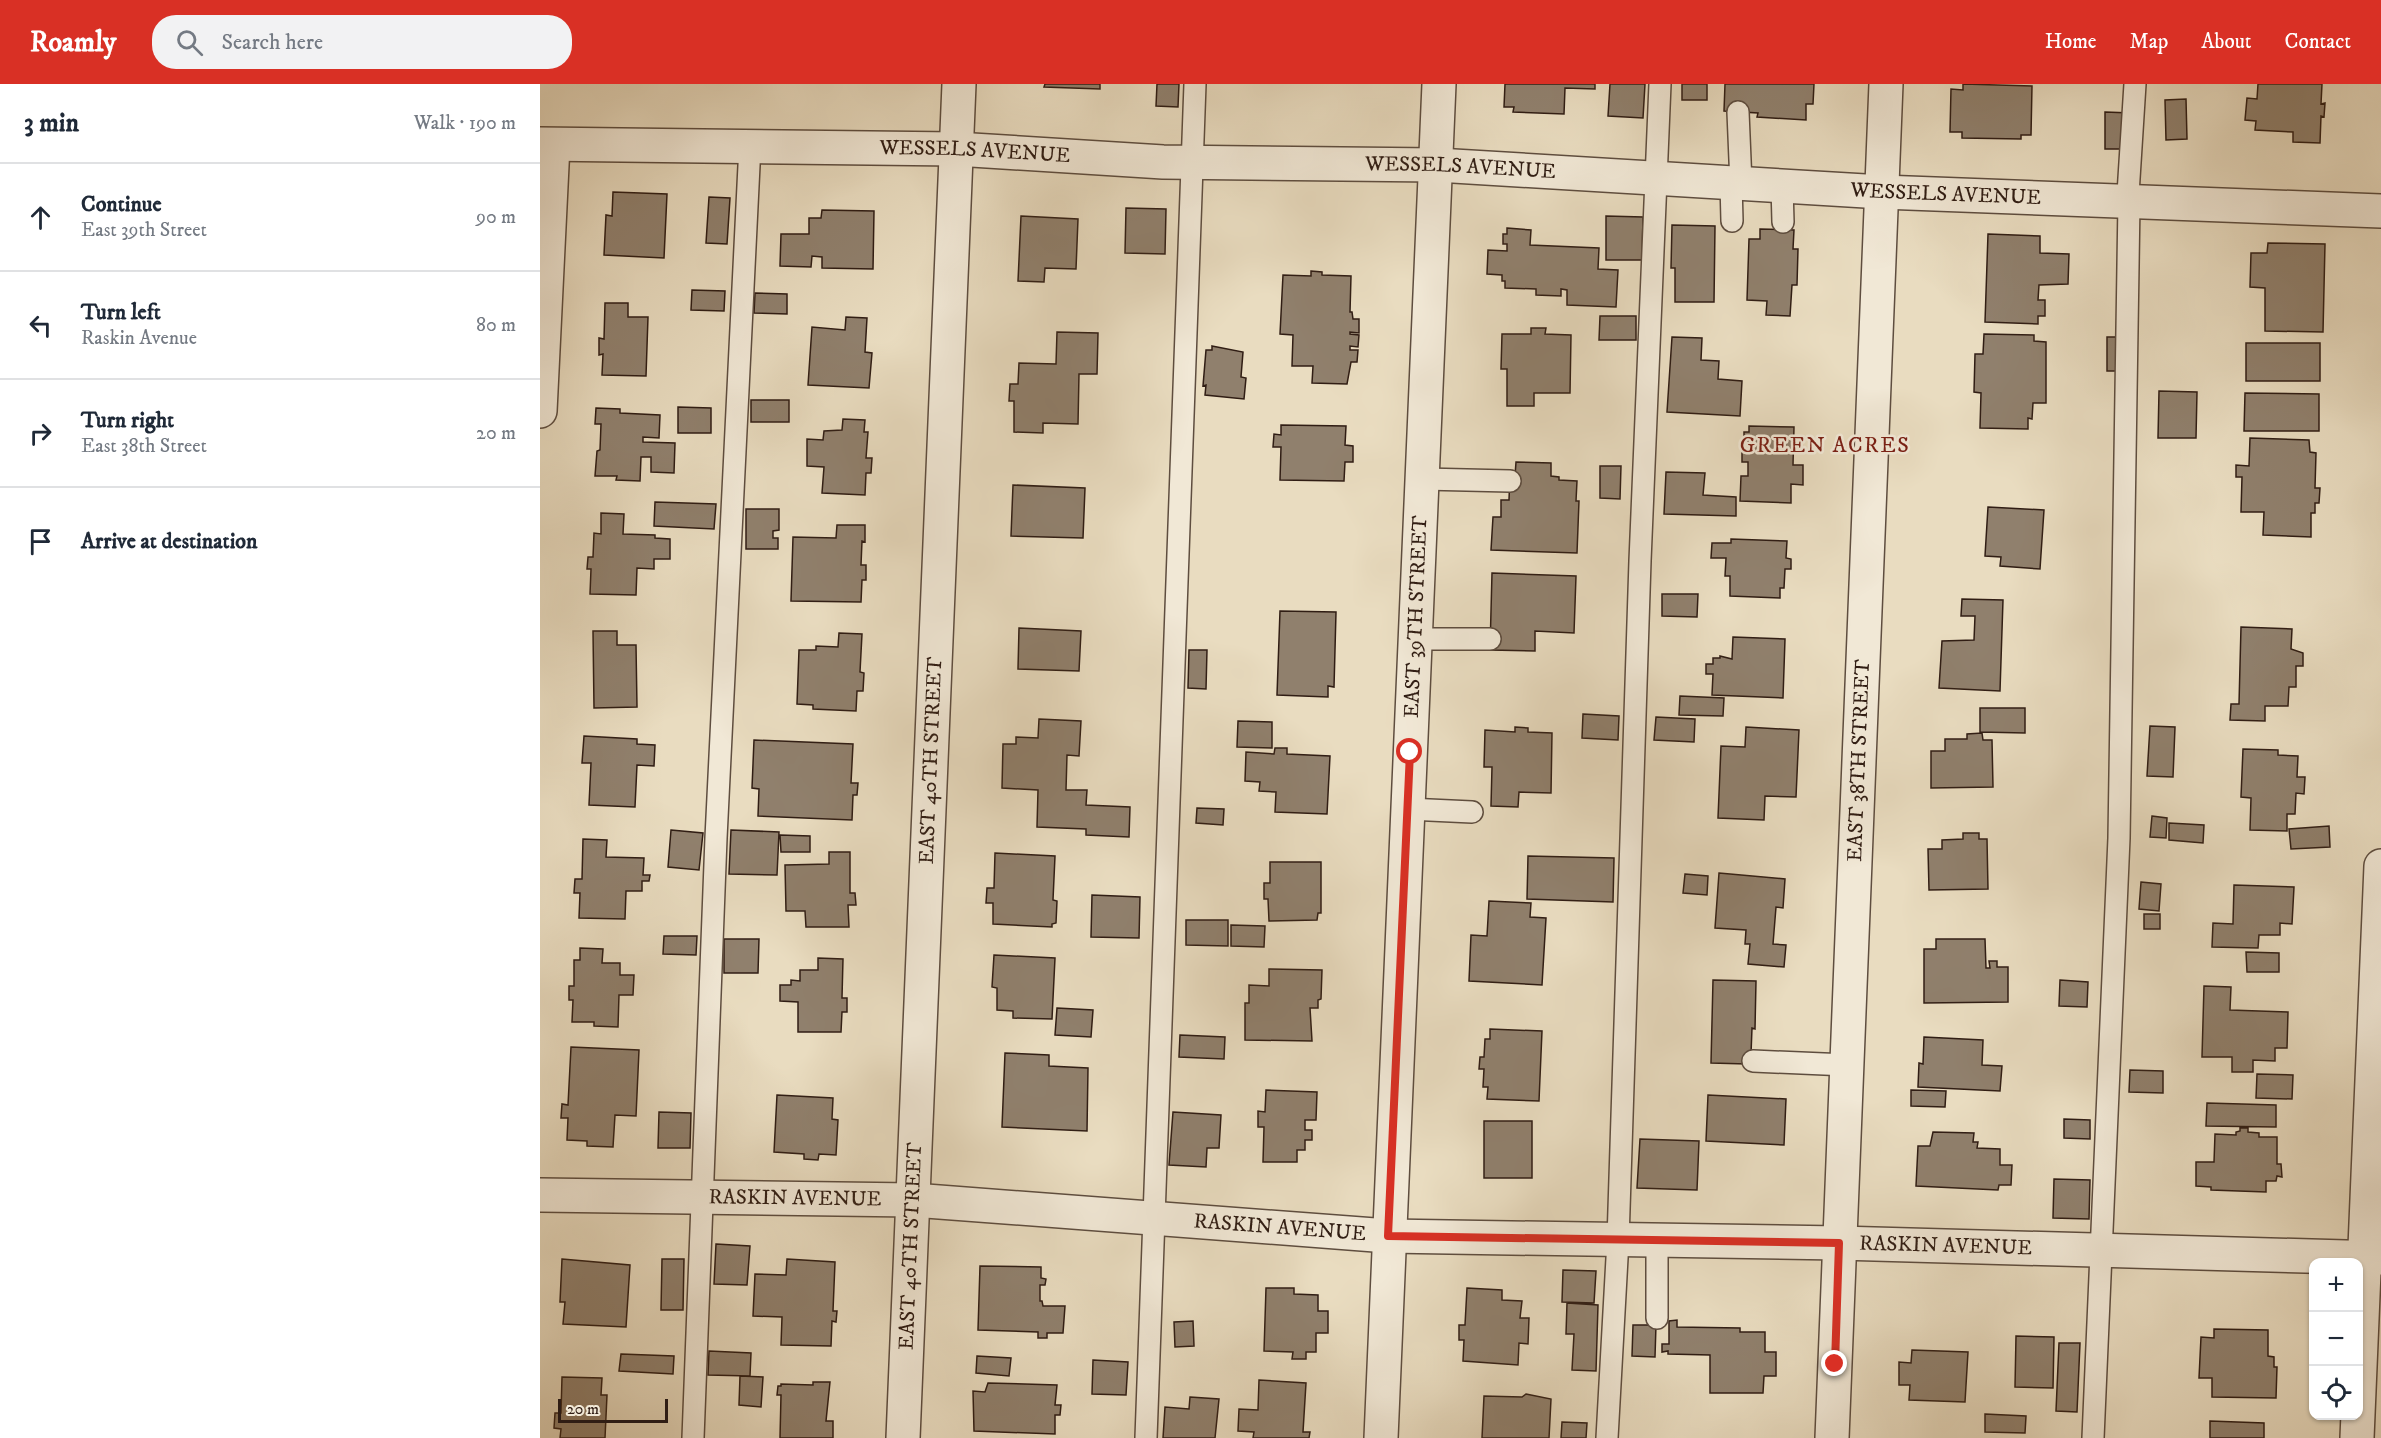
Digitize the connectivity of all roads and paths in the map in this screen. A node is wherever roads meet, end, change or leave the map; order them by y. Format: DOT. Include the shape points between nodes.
graph roads {
  1 [pos="959,84"];
  2 [pos="1195,84"];
  3 [pos="1440,84"];
  4 [pos="1660,84"];
  5 [pos="1886,84"];
  6 [pos="2135,84"];
  7 [pos="1738,112"];
  8 [pos="546,144"];
  9 [pos="750,145"];
  10 [pos="956,149"];
  11 [pos="1193,162"];
  12 [pos="1437,165"];
  13 [pos="1657,178"];
  14 [pos="1736,183"];
  15 [pos="1782,186"];
  16 [pos="1882,192"];
  17 [pos="2129,202"];
  18 [pos="2381,211"];
  19 [pos="1732,221"];
  20 [pos="1783,222"];
  21 [pos="540,411"];
  22 [pos="1423,479"];
  23 [pos="1510,481"];
  24 [pos="1416,639"];
  25 [pos="1490,639"];
  26 [pos="1408,809"];
  27 [pos="1472,812"];
  28 [pos="2381,866"];
  29 [pos="1753,1061"];
  30 [pos="1847,1065"];
  31 [pos="540,1195"];
  32 [pos="702,1197"];
  33 [pos="913,1200"];
  34 [pos="1153,1220"];
  35 [pos="1388,1236"];
  36 [pos="1618,1240"];
  37 [pos="1657,1240"];
  38 [pos="1839,1243"];
  39 [pos="2102,1250"];
  40 [pos="2373,1257"];
  41 [pos="1657,1318"];
  42 [pos="693,1438"];
  43 [pos="903,1438"];
  44 [pos="1146,1438"];
  45 [pos="1381,1438"];
  46 [pos="1607,1438"];
  47 [pos="1832,1438"];
  48 [pos="2093,1438"];
  49 [pos="2358,1438"];
  1 -- 10 [label="street, EAST 40TH STREET"];
  2 -- 11 [label="lane"];
  3 -- 12 [label="street, EAST 39TH STREET"];
  4 -- 13 [label="lane"];
  5 -- 16 [label="street, EAST 38TH STREET"];
  6 -- 17 [label="lane"];
  7 -- 14 [label="lane"];
  8 -- 9 [label="street, WESSELS AVENUE"];
  8 -- 21 [label="street"];
  9 -- 10 [label="street, WESSELS AVENUE"];
  9 -- 32 [label="lane"];
  10 -- 11 [label="street, WESSELS AVENUE"];
  10 -- 33 [label="street, EAST 40TH STREET"];
  11 -- 12 [label="street, WESSELS AVENUE"];
  11 -- 34 [label="lane"];
  12 -- 13 [label="street, WESSELS AVENUE"];
  12 -- 22 [label="street, EAST 39TH STREET"];
  13 -- 14 [label="street, WESSELS AVENUE"];
  13 -- 36 [label="lane" via="1639,572"];
  14 -- 15 [label="street, WESSELS AVENUE"];
  14 -- 19 [label="lane"];
  15 -- 16 [label="street, WESSELS AVENUE"];
  15 -- 20 [label="lane"];
  16 -- 17 [label="street, WESSELS AVENUE"];
  16 -- 30 [label="street, EAST 38TH STREET"];
  17 -- 18 [label="street, WESSELS AVENUE"];
  17 -- 39 [label="lane" via="2119,838"];
  22 -- 23 [label="lane"];
  22 -- 24 [label="street, EAST 39TH STREET"];
  24 -- 25 [label="lane"];
  24 -- 26 [label="street, EAST 39TH STREET"];
  26 -- 27 [label="lane"];
  26 -- 35 [label="street, EAST 39TH STREET"];
  28 -- 40 [label="street"];
  29 -- 30 [label="lane"];
  30 -- 38 [label="street, EAST 38TH STREET"];
  31 -- 32 [label="street, RASKIN AVENUE"];
  32 -- 33 [label="street, RASKIN AVENUE"];
  32 -- 42 [label="lane"];
  33 -- 34 [label="street, RASKIN AVENUE"];
  33 -- 43 [label="street, EAST 40TH STREET"];
  34 -- 35 [label="street, RASKIN AVENUE"];
  34 -- 44 [label="lane"];
  35 -- 36 [label="street, RASKIN AVENUE"];
  35 -- 45 [label="street, EAST 39TH STREET"];
  36 -- 37 [label="street, RASKIN AVENUE"];
  36 -- 46 [label="lane"];
  37 -- 38 [label="street, RASKIN AVENUE"];
  37 -- 41 [label="lane"];
  38 -- 39 [label="street, RASKIN AVENUE"];
  38 -- 47 [label="street, EAST 38TH STREET"];
  39 -- 40 [label="street, RASKIN AVENUE"];
  39 -- 48 [label="lane"];
  40 -- 49 [label="street"];
}
